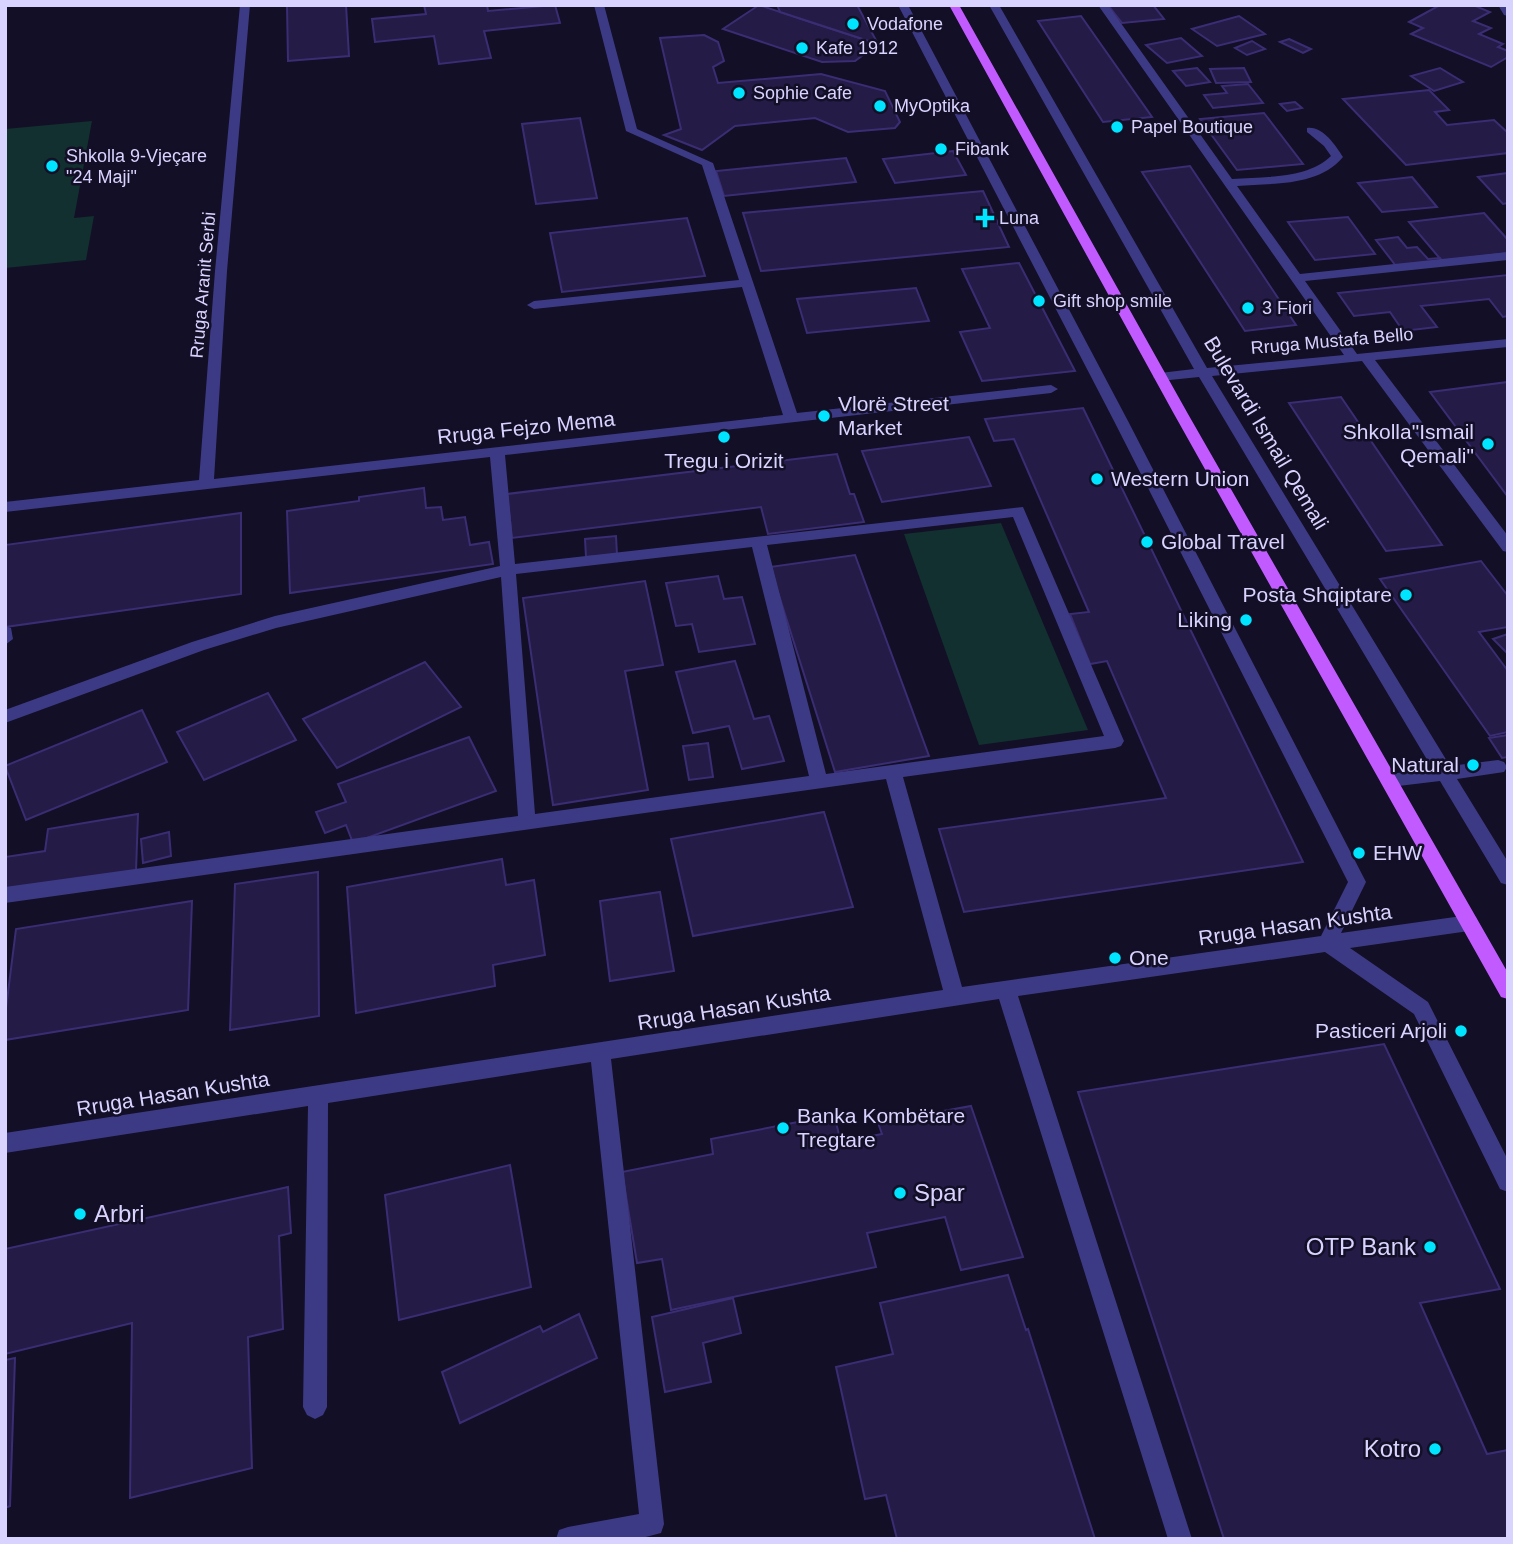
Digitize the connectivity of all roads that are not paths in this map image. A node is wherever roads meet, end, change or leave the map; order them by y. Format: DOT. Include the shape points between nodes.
graph roads {
  1 [pos="245,5"];
  2 [pos="599,5"];
  3 [pos="903,5"];
  4 [pos="954,5"];
  5 [pos="994,5"];
  6 [pos="1103,5"];
  7 [pos="1503,5"];
  8 [pos="1508,13"];
  9 [pos="1311,130"];
  10 [pos="1230,183"];
  11 [pos="1508,257"];
  12 [pos="1297,278"];
  13 [pos="747,283"];
  14 [pos="534,305"];
  15 [pos="1508,343"];
  16 [pos="1359,358"];
  17 [pos="1203,373"];
  18 [pos="1160,377"];
  19 [pos="1051,390"];
  20 [pos="792,419"];
  21 [pos="497,453"];
  22 [pos="206,484"];
  23 [pos="5,507"];
  24 [pos="758,541"];
  25 [pos="1508,547"];
  26 [pos="508,570"];
  27 [pos="5,632"];
  28 [pos="5,639"];
  29 [pos="5,717"];
  30 [pos="1498,767"];
  31 [pos="893,771"];
  32 [pos="1447,774"];
  33 [pos="1390,780"];
  34 [pos="819,781"];
  35 [pos="527,822"];
  36 [pos="1508,878"];
  37 [pos="5,895"];
  38 [pos="1469,922"];
  39 [pos="1327,943"];
  40 [pos="1006,990"];
  41 [pos="1508,991"];
  42 [pos="955,997"];
  43 [pos="600,1051"];
  44 [pos="318,1095"];
  45 [pos="5,1143"];
  46 [pos="1508,1182"];
  47 [pos="316,1407"];
  48 [pos="568,1539"];
  49 [pos="1180,1539"];
  1 -- 22 [label="street, Rruga Aranit Serbi"];
  2 -- 13 [label="street" via="632,131 707,163"];
  3 -- 39 [label="street" via="1357,882"];
  4 -- 18 [label="main road"];
  5 -- 17 [label="street, Bulevardi Ismail Qemali"];
  6 -- 10 [label="street"];
  7 -- 8 [label="street"];
  9 -- 10 [label="street" via="1337,156 1330,167 1316,174"];
  10 -- 12 [label="street"];
  11 -- 12 [label="street"];
  12 -- 16 [label="street"];
  13 -- 14 [label="street"];
  13 -- 20 [label="street"];
  15 -- 16 [label="street, Rruga Mustafa Bello"];
  16 -- 17 [label="street, Rruga Mustafa Bello"];
  16 -- 25 [label="street"];
  17 -- 18 [label="street, Rruga Mustafa Bello"];
  17 -- 32 [label="street, Bulevardi Ismail Qemali"];
  18 -- 33 [label="main road"];
  19 -- 20 [label="street, Rruga Fejzo Mema"];
  20 -- 21 [label="street, Rruga Fejzo Mema"];
  21 -- 22 [label="street, Rruga Fejzo Mema"];
  21 -- 26 [label="street"];
  22 -- 23 [label="street, Rruga Fejzo Mema"];
  24 -- 26 [label="street"];
  24 -- 31 [label="street" via="1018,511 1115,741"];
  24 -- 34 [label="street"];
  26 -- 29 [label="street" via="275,622"];
  26 -- 35 [label="street"];
  27 -- 28 [label="street"];
  30 -- 32 [label="street"];
  31 -- 34 [label="street"];
  31 -- 42 [label="street"];
  32 -- 33 [label="street"];
  32 -- 36 [label="street, Bulevardi Ismail Qemali"];
  33 -- 38 [label="main road"];
  34 -- 35 [label="street"];
  35 -- 37 [label="street"];
  38 -- 39 [label="street, Rruga Hasan Kushta"];
  38 -- 41 [label="main road"];
  39 -- 40 [label="street, Rruga Hasan Kushta"];
  39 -- 46 [label="street" via="1421,1007"];
  40 -- 42 [label="street, Rruga Hasan Kushta"];
  40 -- 49 [label="street"];
  42 -- 43 [label="street, Rruga Hasan Kushta"];
  43 -- 44 [label="street, Rruga Hasan Kushta"];
  43 -- 48 [label="street" via="652,1524"];
  44 -- 45 [label="street, Rruga Hasan Kushta"];
  44 -- 47 [label="street"];
}
